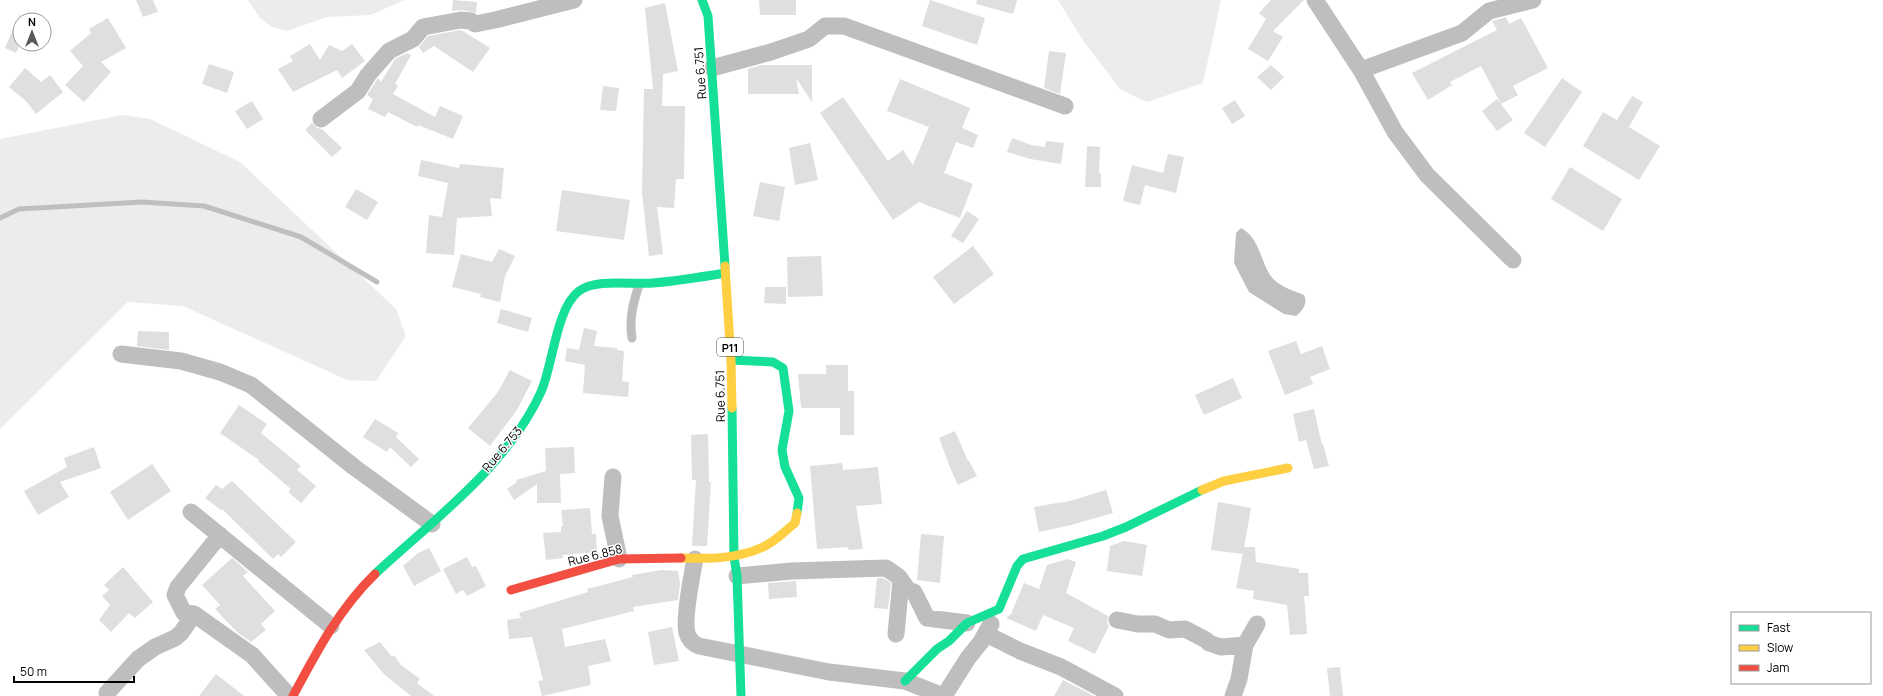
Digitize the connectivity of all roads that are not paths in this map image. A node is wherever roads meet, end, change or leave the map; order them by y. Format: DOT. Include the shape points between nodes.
graph roads {
  1 [pos="574,0"];
  2 [pos="702,0"];
  3 [pos="1315,0"];
  4 [pos="1533,0"];
  5 [pos="712,68"];
  6 [pos="1361,70"];
  7 [pos="1065,106"];
  8 [pos="321,119"];
  9 [pos="1513,260"];
  10 [pos="725,273"];
  11 [pos="639,284"];
  12 [pos="632,338"];
  13 [pos="121,354"];
  14 [pos="731,360"];
  15 [pos="1288,468"];
  16 [pos="613,477"];
  17 [pos="191,512"];
  18 [pos="432,524"];
  19 [pos="220,535"];
  20 [pos="734,556"];
  21 [pos="695,559"];
  22 [pos="619,560"];
  23 [pos="737,576"];
  24 [pos="901,580"];
  25 [pos="511,590"];
  26 [pos="999,609"];
  27 [pos="194,614"];
  28 [pos="1117,620"];
  29 [pos="967,624"];
  30 [pos="1257,624"];
  31 [pos="331,626"];
  32 [pos="896,634"];
  33 [pos="986,634"];
  34 [pos="1245,645"];
  35 [pos="740,654"];
  36 [pos="905,681"];
  37 [pos="108,695"];
  38 [pos="1110,695"];
  39 [pos="289,696"];
  40 [pos="293,696"];
  41 [pos="741,696"];
  42 [pos="943,696"];
  43 [pos="1233,696"];
  1 -- 8 [label="street" via="475,24 461,20 423,27 413,39 389,51 358,91"];
  2 -- 5 [label="street, Rue 6.751 / P11" via="708,16"];
  3 -- 6 [label="street"];
  4 -- 6 [label="street" via="1489,11 1462,33"];
  5 -- 7 [label="street" via="771,52 809,39 825,26 839,25"];
  5 -- 10 [label="street, Rue 6.751 / P11"];
  6 -- 9 [label="street" via="1395,132 1426,175"];
  10 -- 11 [label="street, Rue 6.753"];
  10 -- 14 [label="street, Rue 6.751 / P11"];
  11 -- 12 [label="lane" via="631,312"];
  11 -- 18 [label="street, Rue 6.753" via="599,284 580,290 573,297 557,335 548,373 532,409 477,478"];
  13 -- 18 [label="street" via="180,361 220,372 251,385 354,467"];
  14 -- 20 [label="street, Rue 6.751 / P11"];
  14 -- 20 [label="street, Rue 6.858" via="773,362 783,368 789,405 782,443 783,460 800,503 795,523 763,547"];
  15 -- 26 [label="street" via="1261,472 1213,485 1126,527 1023,559 1017,566"];
  16 -- 22 [label="street" via="610,516"];
  17 -- 19 [label="street"];
  18 -- 31 [label="street, Rue 6.753" via="359,590"];
  19 -- 27 [label="street" via="176,591 175,595 184,613"];
  19 -- 31 [label="street"];
  20 -- 21 [label="street, Rue 6.858"];
  20 -- 23 [label="street, Rue 6.751 / P11"];
  21 -- 22 [label="street, Rue 6.858" via="636,557"];
  21 -- 35 [label="street" via="687,634 692,643 699,646"];
  22 -- 25 [label="street, Rue 6.858"];
  23 -- 24 [label="street" via="792,571 886,568"];
  23 -- 35 [label="street, Rue 6.751 / P11"];
  24 -- 29 [label="street" via="908,590 914,592 927,618"];
  24 -- 32 [label="street"];
  26 -- 29 [label="street"];
  26 -- 33 [label="street"];
  27 -- 37 [label="street" via="181,633 138,660"];
  27 -- 39 [label="street" via="252,655"];
  28 -- 34 [label="street" via="1155,624 1169,630 1186,628 1209,643 1221,646"];
  29 -- 36 [label="street"];
  30 -- 34 [label="street"];
  31 -- 40 [label="street, Rue 6.753"];
  33 -- 38 [label="street" via="1061,667"];
  33 -- 42 [label="street"];
  34 -- 43 [label="street"];
  35 -- 36 [label="street" via="828,672"];
  35 -- 41 [label="street, Rue 6.751 / P11"];
  36 -- 42 [label="street"];
}
